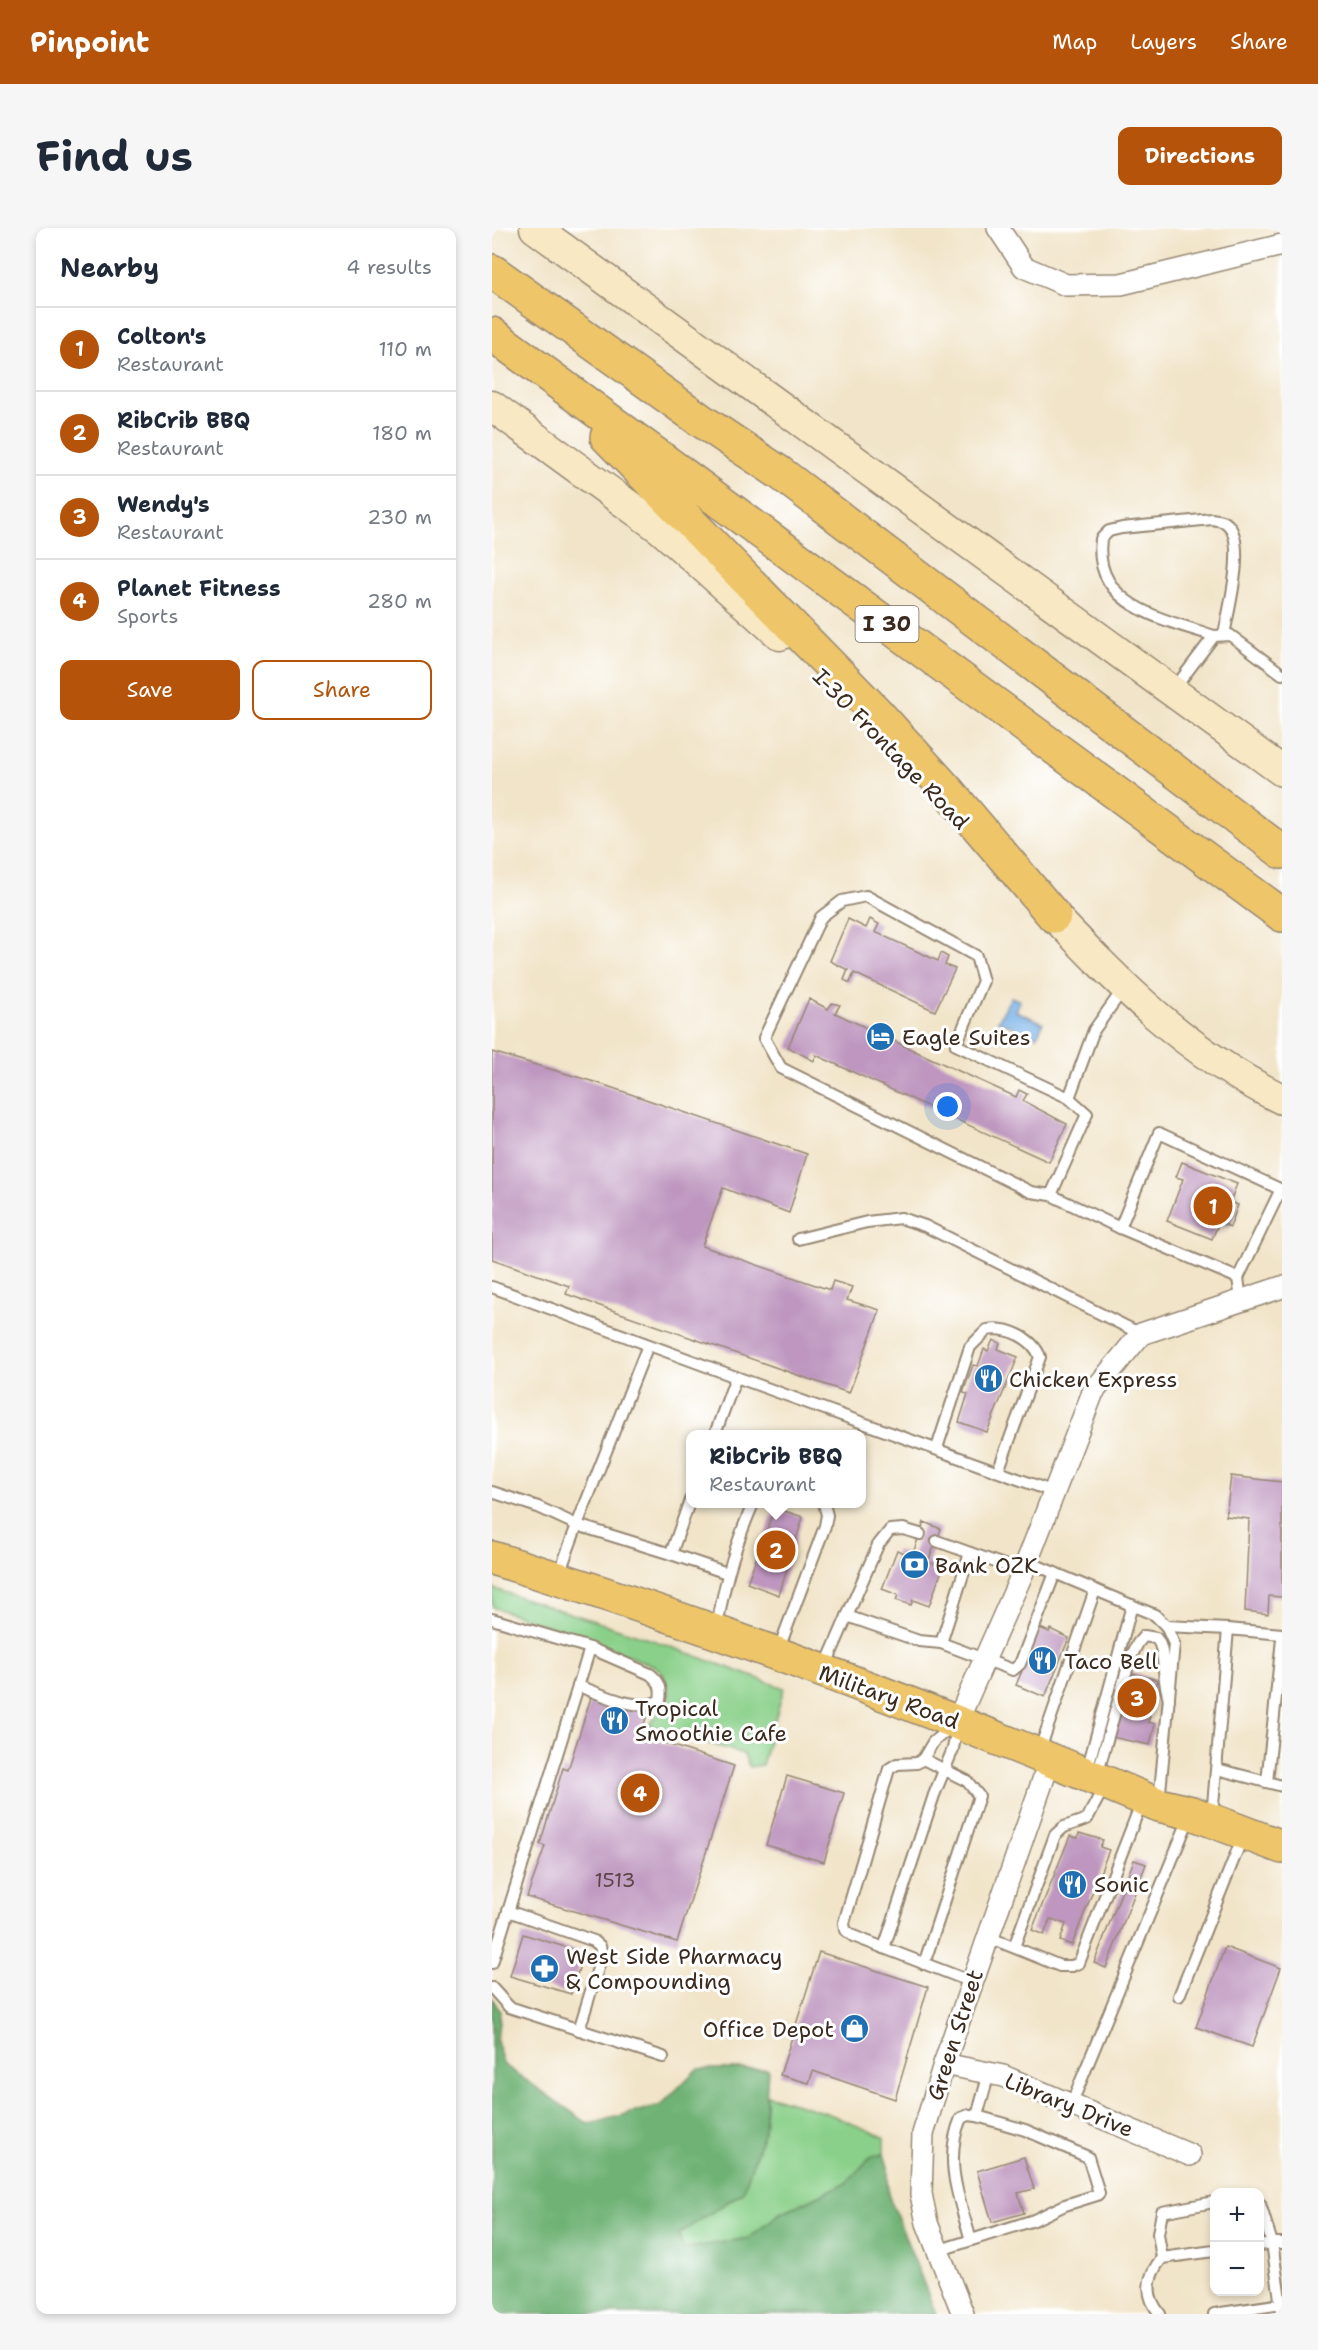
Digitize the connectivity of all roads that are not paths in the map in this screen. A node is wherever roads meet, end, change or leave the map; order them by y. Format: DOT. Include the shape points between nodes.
graph roads {
  1 [pos="998,228"];
  2 [pos="1278,228"];
  3 [pos="552,233"];
  4 [pos="1282,245"];
  5 [pos="492,271"];
  6 [pos="492,334"];
  7 [pos="540,369"];
  8 [pos="492,406"];
  9 [pos="1219,636"];
  10 [pos="1282,674"];
  11 [pos="1174,690"];
  12 [pos="1282,771"];
  13 [pos="1241,819"];
  14 [pos="1282,837"];
  15 [pos="1282,852"];
  16 [pos="1282,915"];
  17 [pos="1054,916"];
  18 [pos="1124,988"];
  19 [pos="1069,1098"];
  20 [pos="1282,1100"];
  21 [pos="1281,1189"];
  22 [pos="1051,1195"];
  23 [pos="1120,1228"];
  24 [pos="798,1239"];
  25 [pos="1238,1278"];
  26 [pos="492,1287"];
  27 [pos="1282,1287"];
  28 [pos="1240,1300"];
  29 [pos="1141,1334"];
  30 [pos="648,1345"];
  31 [pos="736,1377"];
  32 [pos="716,1430"];
  33 [pos="937,1448"];
  34 [pos="998,1471"];
  35 [pos="492,1492"];
  36 [pos="1054,1492"];
  37 [pos="687,1508"];
  38 [pos="751,1508"];
  39 [pos="825,1508"];
  40 [pos="577,1525"];
  41 [pos="920,1534"];
  42 [pos="937,1541"];
  43 [pos="970,1553"];
  44 [pos="670,1554"];
  45 [pos="492,1558"];
  46 [pos="1025,1566"];
  47 [pos="727,1573"];
  48 [pos="1055,1573"];
  49 [pos="558,1578"];
  50 [pos="1095,1590"];
  51 [pos="1132,1605"];
  52 [pos="847,1616"];
  53 [pos="492,1619"];
  54 [pos="1166,1626"];
  55 [pos="1228,1629"];
  56 [pos="717,1632"];
  57 [pos="1282,1637"];
  58 [pos="941,1643"];
  59 [pos="590,1648"];
  60 [pos="777,1654"];
  61 [pos="984,1657"];
  62 [pos="823,1673"];
  63 [pos="578,1686"];
  64 [pos="1170,1702"];
  65 [pos="957,1722"];
  66 [pos="1044,1758"];
  67 [pos="923,1760"];
  68 [pos="1217,1769"];
  69 [pos="945,1770"];
  70 [pos="1096,1779"];
  71 [pos="1267,1782"];
  72 [pos="1282,1786"];
  73 [pos="1151,1802"];
  74 [pos="1202,1816"];
  75 [pos="1245,1833"];
  76 [pos="1282,1847"];
  77 [pos="508,1911"];
  78 [pos="988,1937"];
  79 [pos="1014,1947"];
  80 [pos="884,1948"];
  81 [pos="492,1963"];
  82 [pos="924,1964"];
  83 [pos="972,1982"];
  84 [pos="492,1988"];
  85 [pos="1179,1996"];
  86 [pos="579,2030"];
  87 [pos="663,2057"];
  88 [pos="944,2064"];
  89 [pos="989,2073"];
  90 [pos="1071,2105"];
  91 [pos="977,2116"];
  92 [pos="1190,2155"];
  93 [pos="1210,2203"];
  94 [pos="1264,2213"];
  95 [pos="971,2240"];
  96 [pos="1277,2243"];
  97 [pos="936,2252"];
  98 [pos="1210,2252"];
  99 [pos="1162,2258"];
  100 [pos="1282,2307"];
  101 [pos="963,2314"];
  102 [pos="1160,2314"];
  103 [pos="1214,2314"];
  1 -- 4 [label="street" via="1024,267 1066,285 1121,284"];
  2 -- 4 [label="street"];
  3 -- 11 [label="main road"];
  5 -- 13 [label="main road, I 30" via="780,473"];
  6 -- 7 [label="main road, I 30"];
  7 -- 16 [label="main road, I 30"];
  7 -- 17 [label="main road" via="877,713"];
  8 -- 17 [label="main road, I-30 Frontage Road" via="661,529 766,621"];
  9 -- 9 [label="lane" via="1238,551 1226,522 1212,519 1122,528 1109,531 1101,539 1099,552 1104,572 1121,598 1137,609"];
  9 -- 10 [label="lane" via="1230,635"];
  9 -- 11 [label="lane"];
  11 -- 12 [label="main road"];
  13 -- 14 [label="main road"];
  13 -- 15 [label="main road, I 30"];
  17 -- 18 [label="main road, I-30 Frontage Road"];
  18 -- 19 [label="lane" via="1094,1030"];
  18 -- 20 [label="main road, I-30 Frontage Road" via="1189,1044"];
  19 -- 22 [label="lane" via="1087,1114"];
  19 -- 22 [label="lane" via="956,1045 983,981 976,956 866,896 842,901 821,917 764,1038 781,1068 1031,1192"];
  21 -- 23 [label="lane" via="1159,1133"];
  21 -- 25 [label="lane"];
  22 -- 23 [label="lane"];
  23 -- 25 [label="lane"];
  24 -- 29 [label="lane" via="901,1218 925,1226"];
  25 -- 28 [label="lane"];
  26 -- 30 [label="lane"];
  27 -- 28 [label="street"];
  28 -- 29 [label="street"];
  29 -- 36 [label="street" via="1093,1392"];
  30 -- 31 [label="lane"];
  30 -- 40 [label="lane"];
  31 -- 32 [label="lane"];
  31 -- 33 [label="lane"];
  33 -- 34 [label="lane"];
  33 -- 34 [label="lane" via="970,1347 987,1330 1005,1330 1028,1340 1040,1357"];
  34 -- 36 [label="lane"];
  35 -- 40 [label="lane"];
  36 -- 46 [label="street"];
  37 -- 44 [label="lane"];
  38 -- 47 [label="lane"];
  39 -- 60 [label="lane" via="825,1526"];
  40 -- 44 [label="lane"];
  40 -- 49 [label="lane"];
  41 -- 52 [label="lane" via="890,1530 878,1545"];
  42 -- 43 [label="lane"];
  43 -- 46 [label="lane"];
  43 -- 58 [label="lane"];
  44 -- 47 [label="lane"];
  45 -- 49 [label="main road, Military Road"];
  46 -- 48 [label="lane"];
  46 -- 61 [label="street"];
  47 -- 56 [label="lane"];
  48 -- 50 [label="lane"];
  48 -- 61 [label="lane" via="1020,1664 1013,1670"];
  49 -- 56 [label="main road, Military Road"];
  50 -- 51 [label="lane"];
  50 -- 66 [label="lane"];
  51 -- 54 [label="lane" via="1155,1615"];
  51 -- 70 [label="lane"];
  52 -- 58 [label="lane" via="919,1641"];
  52 -- 62 [label="lane"];
  53 -- 59 [label="lane"];
  54 -- 55 [label="lane"];
  54 -- 64 [label="lane" via="1174,1644"];
  55 -- 57 [label="lane"];
  55 -- 68 [label="lane"];
  56 -- 60 [label="main road, Military Road"];
  57 -- 71 [label="lane"];
  58 -- 61 [label="lane"];
  59 -- 63 [label="lane"];
  59 -- 63 [label="lane" via="650,1674 662,1691 660,1700 652,1706 638,1704"];
  60 -- 62 [label="main road, Military Road"];
  61 -- 65 [label="street"];
  62 -- 65 [label="main road, Military Road"];
  63 -- 77 [label="lane"];
  64 -- 70 [label="lane" via="1163,1683 1162,1645 1156,1638 1144,1636 1130,1659"];
  64 -- 73 [label="lane"];
  65 -- 66 [label="main road, Military Road"];
  65 -- 67 [label="lane" via="933,1742"];
  65 -- 69 [label="lane"];
  66 -- 70 [label="main road, Military Road"];
  66 -- 78 [label="street, Green Street"];
  67 -- 69 [label="lane"];
  67 -- 80 [label="lane" via="889,1769 844,1923 845,1930 853,1936"];
  68 -- 71 [label="lane"];
  68 -- 74 [label="lane"];
  69 -- 80 [label="lane"];
  69 -- 82 [label="lane" via="967,1781 979,1796"];
  70 -- 73 [label="main road, Military Road"];
  70 -- 79 [label="lane" via="1087,1820 1064,1827 1055,1835"];
  71 -- 72 [label="lane"];
  73 -- 74 [label="main road, Military Road"];
  73 -- 79 [label="lane" via="1079,1963 1060,1966"];
  74 -- 75 [label="main road, Military Road"];
  74 -- 90 [label="lane"];
  75 -- 76 [label="main road, Military Road"];
  75 -- 85 [label="lane"];
  77 -- 81 [label="lane"];
  77 -- 86 [label="lane" via="600,1946 602,1955"];
  78 -- 79 [label="lane"];
  78 -- 83 [label="street, Green Street"];
  80 -- 82 [label="lane"];
  82 -- 83 [label="lane"];
  83 -- 88 [label="street, Green Street"];
  84 -- 86 [label="lane" via="509,2007"];
  86 -- 87 [label="lane"];
  88 -- 89 [label="street, Library Drive"];
  88 -- 97 [label="street, Green Street" via="921,2152 921,2194"];
  89 -- 90 [label="street, Library Drive"];
  89 -- 91 [label="lane"];
  90 -- 92 [label="street, Library Drive"];
  91 -- 95 [label="lane" via="961,2118 952,2151 953,2177"];
  91 -- 95 [label="lane" via="1086,2154 1099,2193"];
  93 -- 99 [label="lane" via="1162,2212 1158,2234"];
  94 -- 96 [label="lane"];
  95 -- 97 [label="lane"];
  96 -- 100 [label="lane"];
  97 -- 101 [label="street, Green Street"];
  98 -- 99 [label="lane"];
  99 -- 102 [label="lane" via="1154,2268 1148,2292"];
  100 -- 103 [label="lane"];
}
